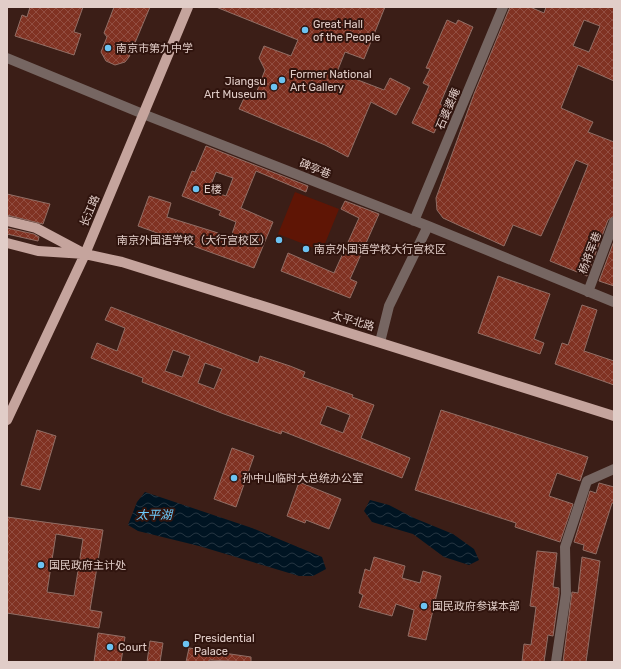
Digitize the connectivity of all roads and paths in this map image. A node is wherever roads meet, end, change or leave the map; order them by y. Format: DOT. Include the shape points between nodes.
graph roads {
  1 [pos="188,7"];
  2 [pos="503,7"];
  3 [pos="7,58"];
  4 [pos="143,114"];
  5 [pos="7,221"];
  6 [pos="414,221"];
  7 [pos="614,222"];
  8 [pos="428,226"];
  9 [pos="7,243"];
  10 [pos="85,254"];
  11 [pos="588,292"];
  12 [pos="614,302"];
  13 [pos="380,342"];
  14 [pos="614,416"];
  15 [pos="7,420"];
  16 [pos="614,469"];
  17 [pos="556,662"];
  1 -- 4 [label="main road, 长江路"];
  2 -- 6 [label="street, 石婆婆庵"];
  3 -- 4 [label="street, 碑亭巷"];
  4 -- 6 [label="street, 碑亭巷"];
  4 -- 10 [label="main road, 长江路"];
  5 -- 10 [label="main road, 太平北路" via="36,228"];
  6 -- 8 [label="street, 碑亭巷"];
  7 -- 11 [label="street, 杨将军巷"];
  8 -- 11 [label="street, 碑亭巷"];
  8 -- 13 [label="street" via="389,306"];
  9 -- 10 [label="main road, 太平北路" via="38,251"];
  10 -- 13 [label="main road, 太平北路" via="122,262"];
  10 -- 15 [label="main road, 长江路"];
  11 -- 12 [label="street, 碑亭巷"];
  13 -- 14 [label="main road, 太平北路"];
  16 -- 17 [label="street" via="587,481 565,547 566,594"];
}
